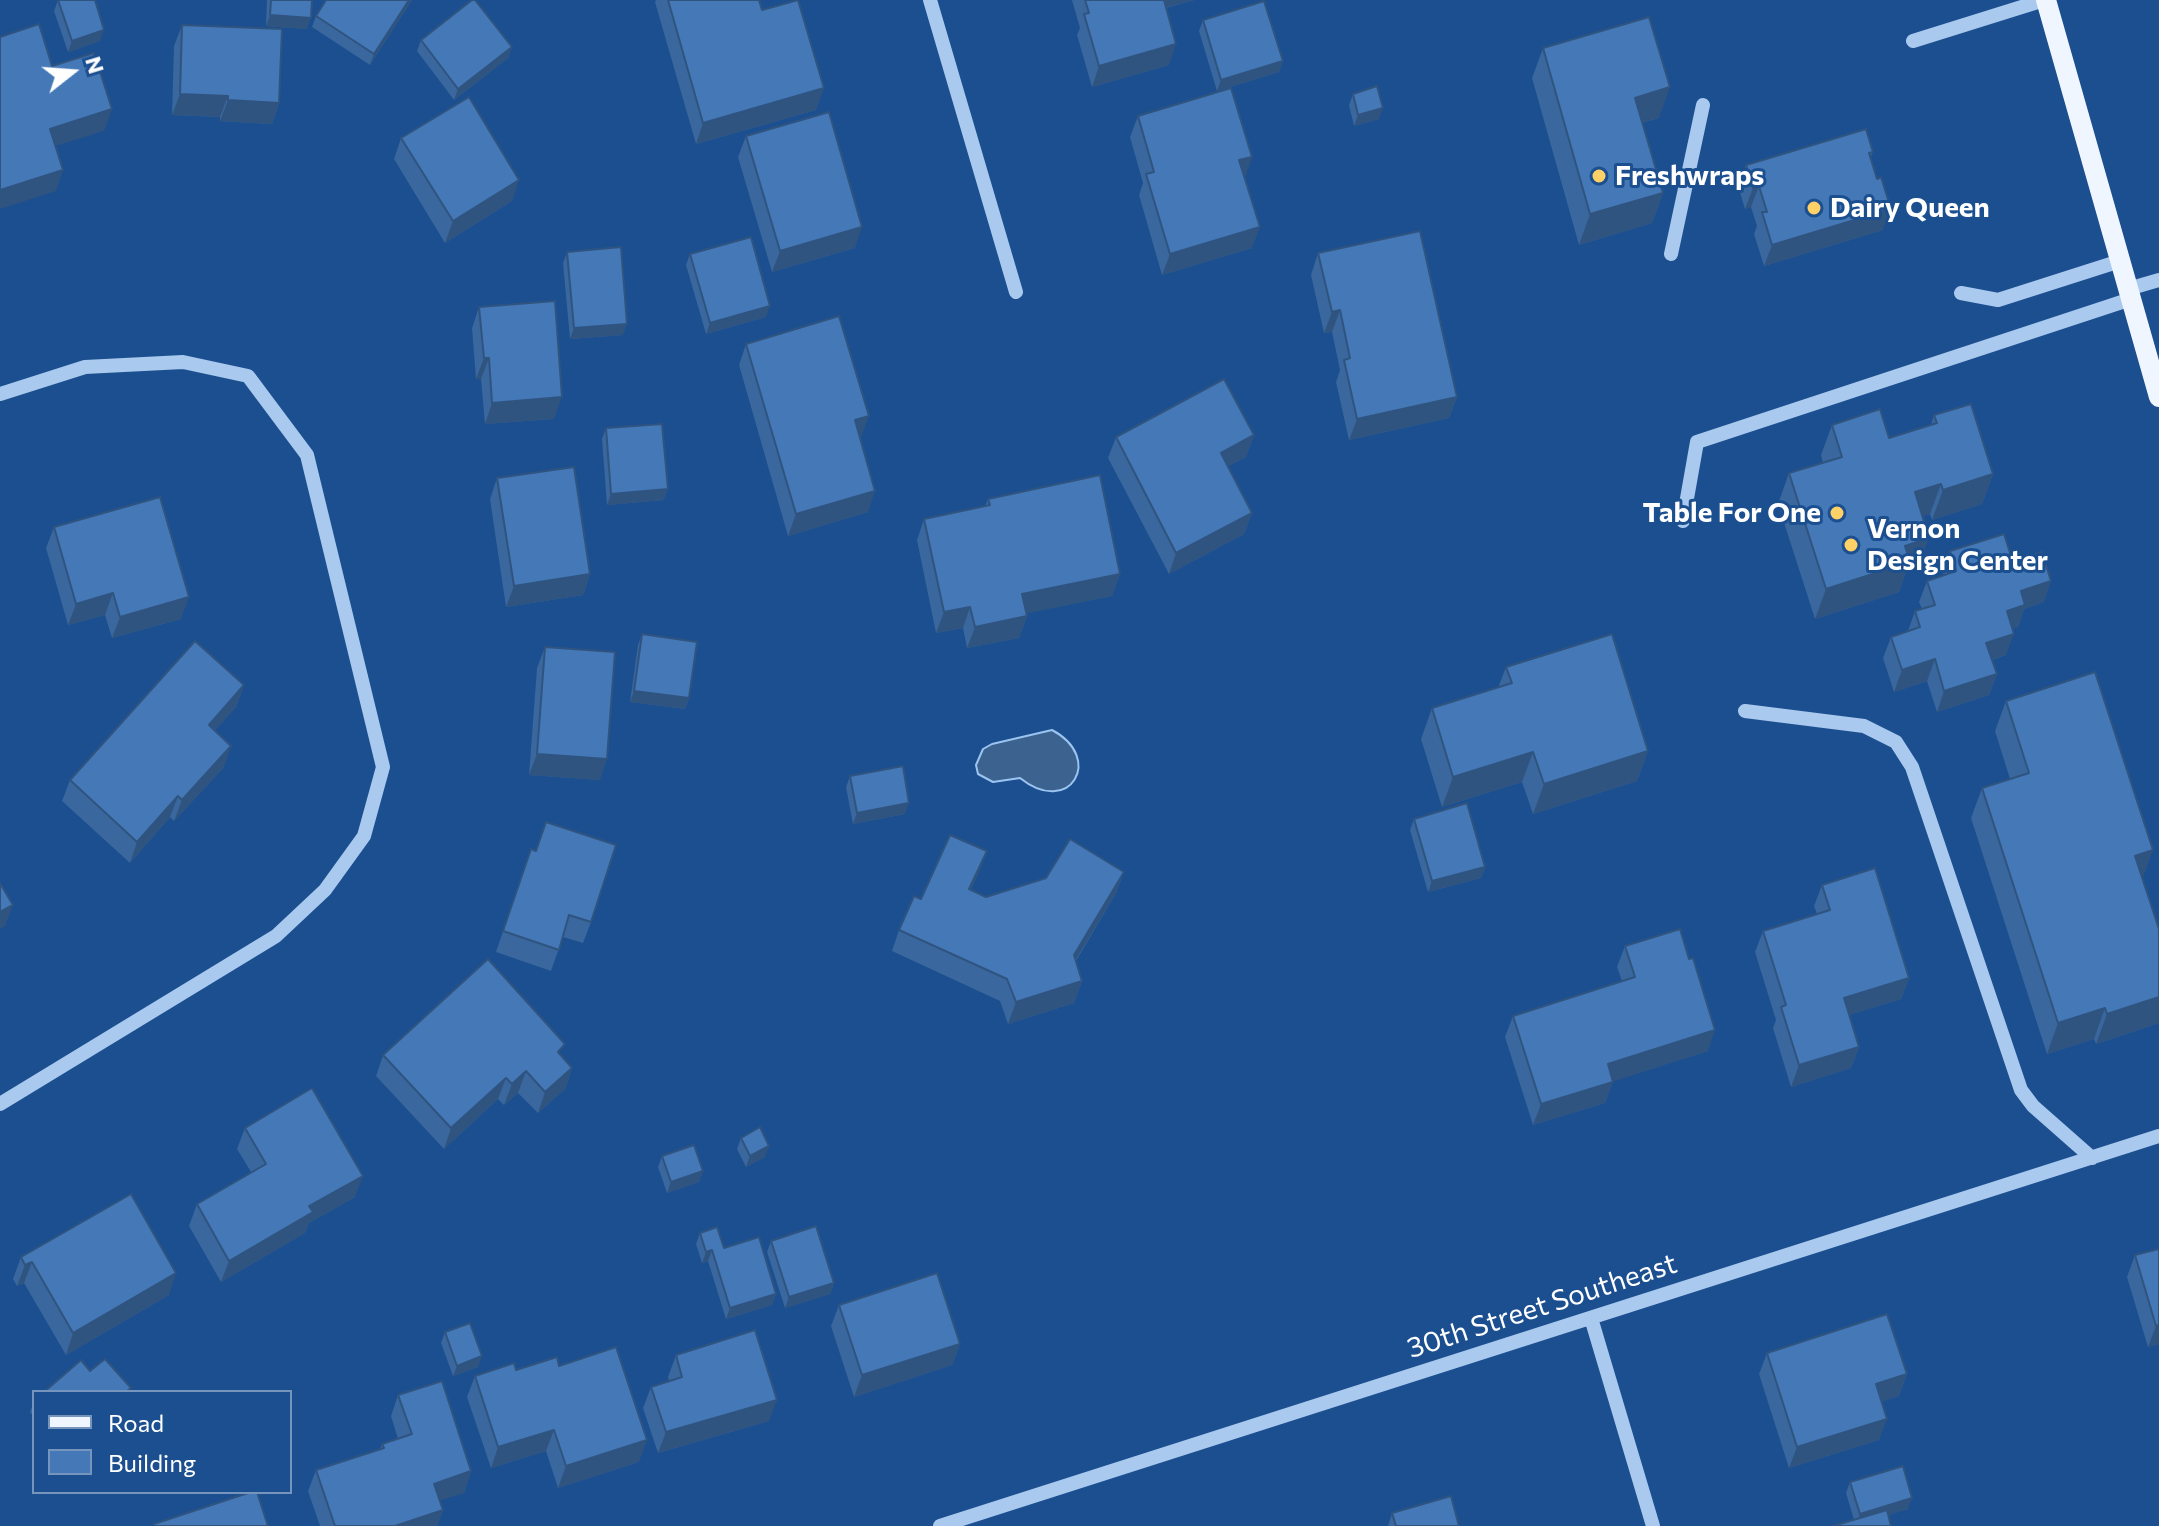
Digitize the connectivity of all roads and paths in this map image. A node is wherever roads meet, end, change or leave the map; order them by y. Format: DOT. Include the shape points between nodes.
graph roads {
  1 [pos="930,0"];
  2 [pos="2045,0"];
  3 [pos="1913,41"];
  4 [pos="1703,105"];
  5 [pos="1671,254"];
  6 [pos="2120,261"];
  7 [pos="2159,280"];
  8 [pos="1016,292"];
  9 [pos="1961,293"];
  10 [pos="2129,294"];
  11 [pos="0,394"];
  12 [pos="2159,397"];
  13 [pos="1683,521"];
  14 [pos="1745,711"];
  15 [pos="0,1104"];
  16 [pos="2159,1136"];
  17 [pos="2092,1158"];
  18 [pos="1591,1318"];
  19 [pos="940,1526"];
  20 [pos="1653,1526"];
  1 -- 8 [label="street"];
  2 -- 3 [label="street"];
  2 -- 6 [label="main road"];
  4 -- 5 [label="street"];
  6 -- 9 [label="street" via="1998,300"];
  6 -- 10 [label="main road"];
  7 -- 10 [label="street"];
  10 -- 12 [label="main road"];
  10 -- 13 [label="street" via="1697,442"];
  11 -- 15 [label="street" via="85,367 183,362 248,376 307,455 383,767 364,836 325,890 276,936"];
  14 -- 17 [label="street" via="1864,726 1896,742 1912,767 2021,1090"];
  16 -- 17 [label="street, 30th Street Southeast"];
  17 -- 18 [label="street, 30th Street Southeast"];
  18 -- 19 [label="street, 30th Street Southeast"];
  18 -- 20 [label="street"];
}
